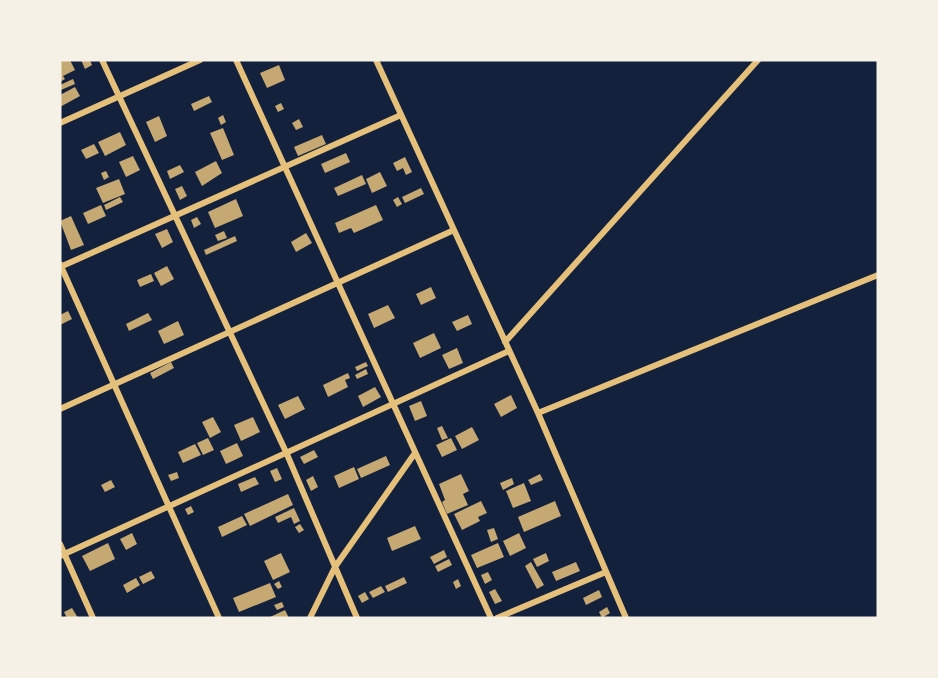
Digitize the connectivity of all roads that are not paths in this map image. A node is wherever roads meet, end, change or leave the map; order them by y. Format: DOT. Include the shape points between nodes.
graph roads {
  1 [pos="102,60"];
  2 [pos="200,60"];
  3 [pos="236,60"];
  4 [pos="376,60"];
  5 [pos="758,60"];
  6 [pos="119,96"];
  7 [pos="401,115"];
  8 [pos="60,123"];
  9 [pos="285,167"];
  10 [pos="175,216"];
  11 [pos="454,230"];
  12 [pos="60,266"];
  13 [pos="878,275"];
  14 [pos="338,283"];
  15 [pos="230,332"];
  16 [pos="505,342"];
  17 [pos="509,351"];
  18 [pos="115,384"];
  19 [pos="393,403"];
  20 [pos="60,409"];
  21 [pos="538,413"];
  22 [pos="286,452"];
  23 [pos="415,453"];
  24 [pos="169,506"];
  25 [pos="60,544"];
  26 [pos="62,555"];
  27 [pos="335,567"];
  28 [pos="606,572"];
  29 [pos="93,618"];
  30 [pos="219,618"];
  31 [pos="310,618"];
  32 [pos="357,618"];
  33 [pos="491,618"];
  34 [pos="497,618"];
  35 [pos="626,618"];
  1 -- 6 [label="street"];
  2 -- 6 [label="street"];
  3 -- 9 [label="street"];
  4 -- 7 [label="street"];
  5 -- 16 [label="street"];
  6 -- 8 [label="street"];
  6 -- 10 [label="street"];
  7 -- 9 [label="street"];
  7 -- 11 [label="street"];
  9 -- 10 [label="street"];
  9 -- 14 [label="street"];
  10 -- 12 [label="street"];
  10 -- 15 [label="street"];
  11 -- 14 [label="street"];
  11 -- 16 [label="street"];
  12 -- 18 [label="street"];
  13 -- 21 [label="street"];
  14 -- 15 [label="street"];
  14 -- 19 [label="street"];
  15 -- 18 [label="street"];
  15 -- 22 [label="street"];
  16 -- 17 [label="street"];
  17 -- 19 [label="street"];
  17 -- 21 [label="street"];
  18 -- 20 [label="street"];
  18 -- 24 [label="street"];
  19 -- 22 [label="street"];
  19 -- 23 [label="street"];
  21 -- 28 [label="street"];
  22 -- 24 [label="street"];
  22 -- 27 [label="street"];
  23 -- 27 [label="street"];
  23 -- 33 [label="street"];
  24 -- 26 [label="street"];
  24 -- 30 [label="street"];
  25 -- 26 [label="street"];
  26 -- 29 [label="street"];
  27 -- 31 [label="street"];
  27 -- 32 [label="street"];
  28 -- 34 [label="street"];
  28 -- 35 [label="street"];
}
